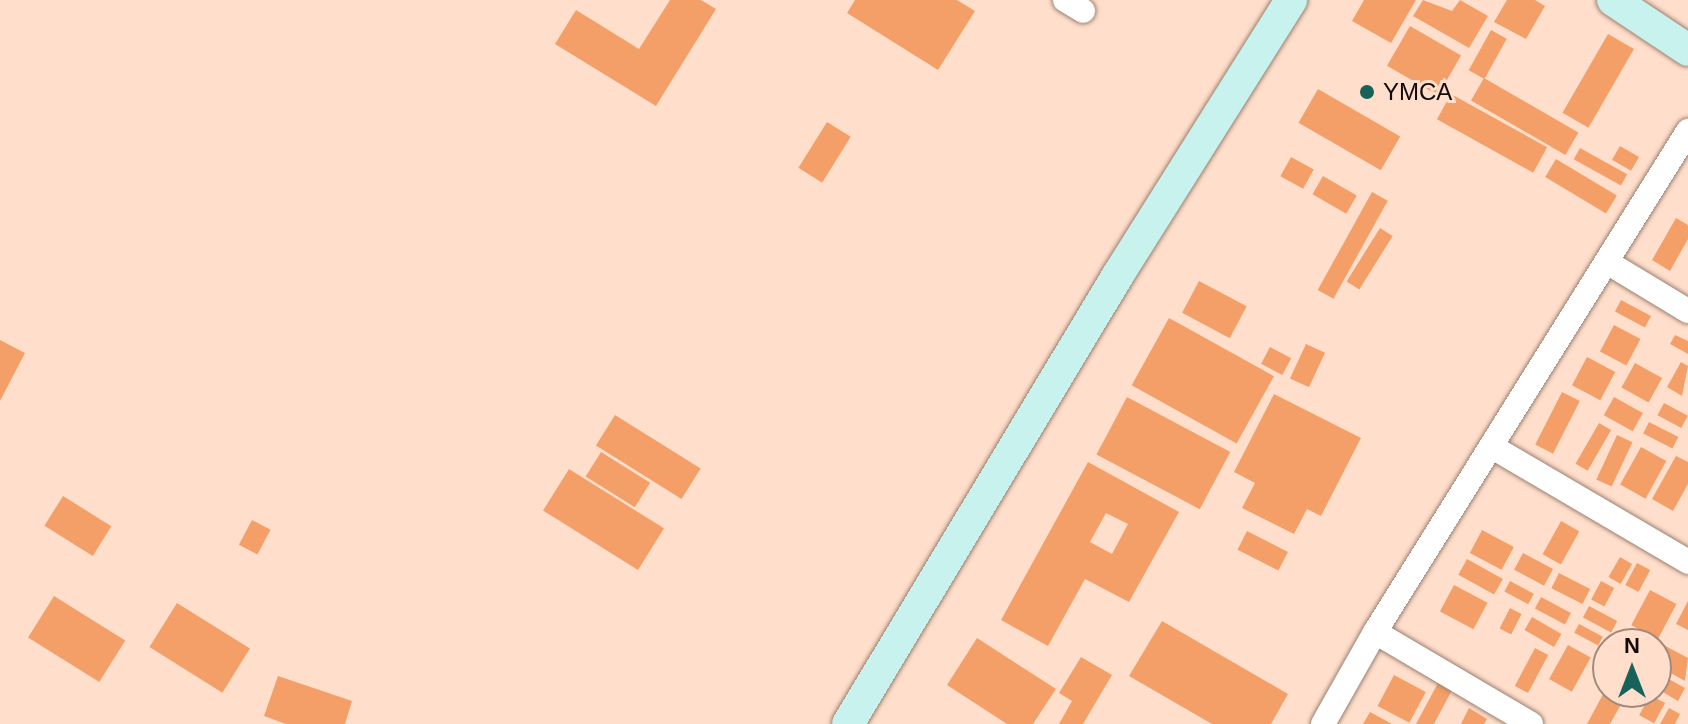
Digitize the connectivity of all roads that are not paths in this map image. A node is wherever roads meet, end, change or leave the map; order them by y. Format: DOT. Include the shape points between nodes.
graph roads {
  1 [pos="1291,0"];
  2 [pos="1613,0"];
  3 [pos="1688,50"];
  4 [pos="1688,131"];
  5 [pos="1610,264"];
  6 [pos="1688,311"];
  7 [pos="1494,448"];
  8 [pos="1688,562"];
  9 [pos="1375,632"];
  10 [pos="848,724"];
  11 [pos="1323,724"];
  12 [pos="1531,724"];
  1 -- 10 [label="main road" via="1118,275"];
  2 -- 3 [label="main road"];
  4 -- 5 [label="street"];
  5 -- 6 [label="street"];
  5 -- 7 [label="street"];
  7 -- 8 [label="street"];
  7 -- 9 [label="street"];
  9 -- 11 [label="street"];
  9 -- 12 [label="street"];
}
